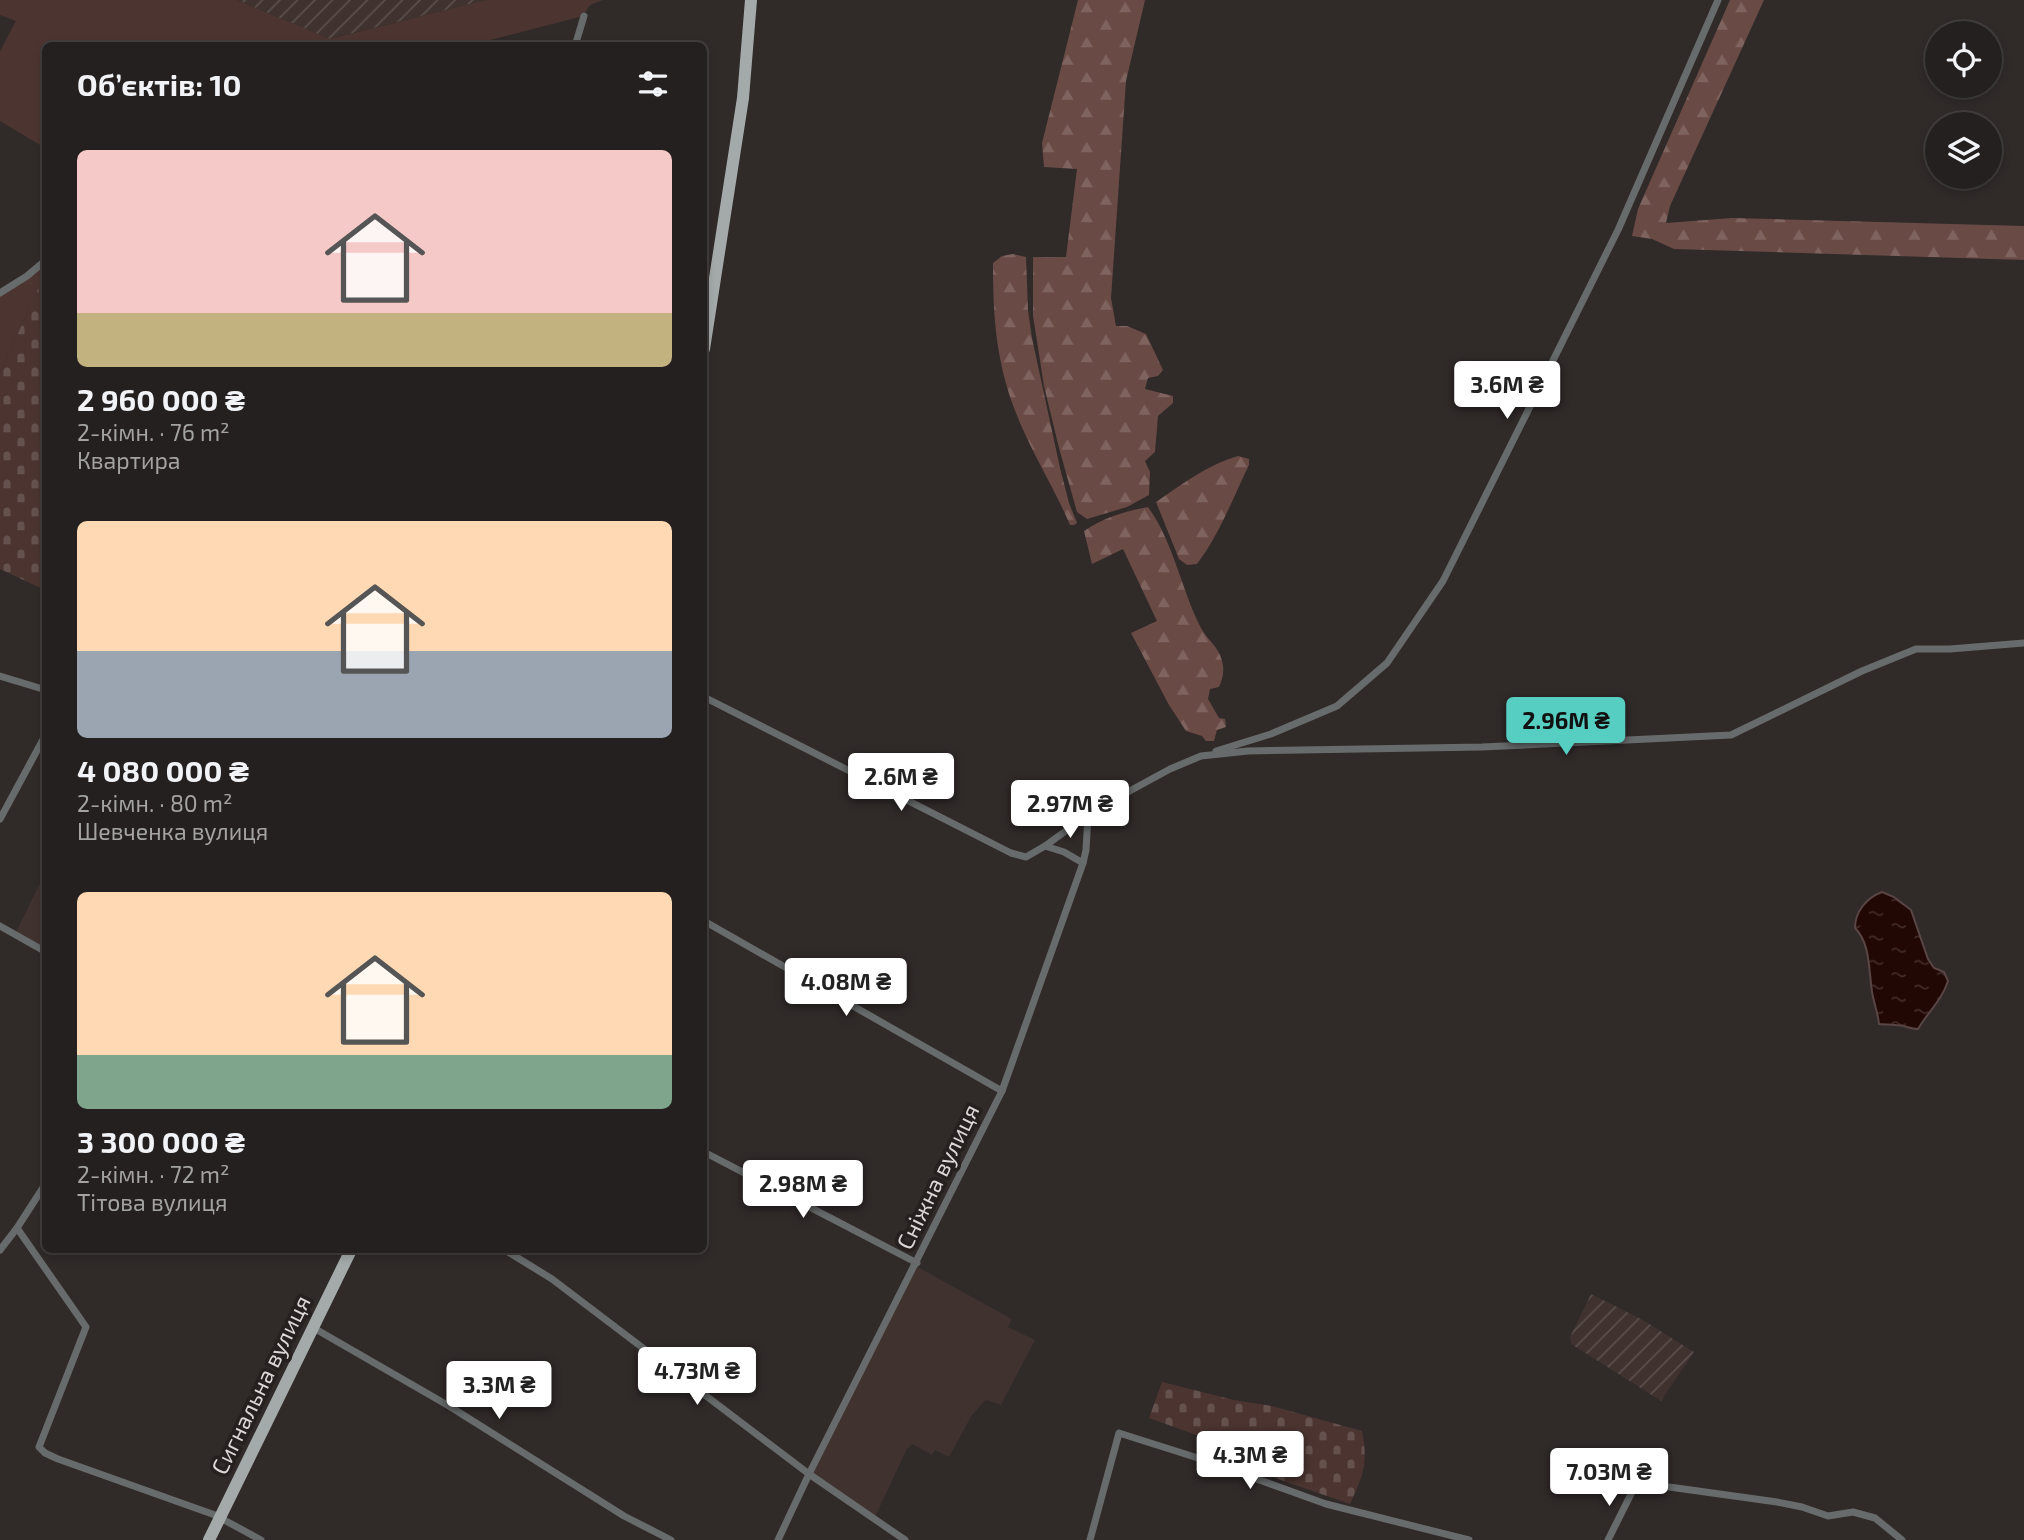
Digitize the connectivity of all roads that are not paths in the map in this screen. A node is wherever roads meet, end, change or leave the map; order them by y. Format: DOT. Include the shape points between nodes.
graph roads {
  1 [pos="751,0"];
  2 [pos="1718,0"];
  3 [pos="584,16"];
  4 [pos="576,42"];
  5 [pos="42,263"];
  6 [pos="0,293"];
  7 [pos="707,330"];
  8 [pos="2024,643"];
  9 [pos="0,676"];
  10 [pos="42,689"];
  11 [pos="707,699"];
  12 [pos="42,741"];
  13 [pos="1201,756"];
  14 [pos="1091,813"];
  15 [pos="0,819"];
  16 [pos="1045,846"];
  17 [pos="1083,863"];
  18 [pos="707,923"];
  19 [pos="0,926"];
  20 [pos="42,950"];
  21 [pos="1002,1091"];
  22 [pos="707,1154"];
  23 [pos="42,1189"];
  24 [pos="17,1228"];
  25 [pos="0,1250"];
  26 [pos="349,1253"];
  27 [pos="510,1253"];
  28 [pos="917,1263"];
  29 [pos="312,1327"];
  30 [pos="810,1474"];
  31 [pos="220,1518"];
  32 [pos="209,1540"];
  33 [pos="261,1540"];
  34 [pos="671,1540"];
  35 [pos="778,1540"];
  36 [pos="905,1540"];
  37 [pos="1090,1540"];
  38 [pos="1469,1540"];
  39 [pos="1608,1540"];
  40 [pos="1902,1540"];
  1 -- 7 [label="main road" via="743,98"];
  2 -- 13 [label="street" via="1618,230 1443,581 1394,653 1337,706 1271,734"];
  3 -- 4 [label="street"];
  5 -- 6 [label="street"];
  8 -- 13 [label="street" via="1916,649 1731,736"];
  9 -- 10 [label="street"];
  11 -- 16 [label="street" via="1012,853 1026,857"];
  12 -- 15 [label="street"];
  13 -- 14 [label="street"];
  14 -- 16 [label="street"];
  14 -- 17 [label="street, Сніжна вулиця"];
  16 -- 17 [label="street"];
  17 -- 21 [label="street, Сніжна вулиця"];
  18 -- 21 [label="street"];
  19 -- 20 [label="street"];
  21 -- 28 [label="street, Сніжна вулиця"];
  22 -- 28 [label="street"];
  23 -- 24 [label="street"];
  24 -- 25 [label="street"];
  24 -- 31 [label="street" via="86,1327 39,1447 58,1459"];
  26 -- 29 [label="main road, Сигнальна вулиця"];
  27 -- 30 [label="street" via="552,1279"];
  28 -- 30 [label="street, Сніжна вулиця"];
  29 -- 31 [label="main road, Сигнальна вулиця"];
  29 -- 34 [label="street"];
  30 -- 35 [label="street, Сніжна вулиця"];
  30 -- 36 [label="street"];
  31 -- 32 [label="main road, Сигнальна вулиця"];
  31 -- 33 [label="street"];
  37 -- 38 [label="street" via="1119,1433 1326,1504"];
  39 -- 40 [label="street" via="1634,1488 1656,1485 1777,1502 1828,1516 1853,1512 1875,1518"];
}
